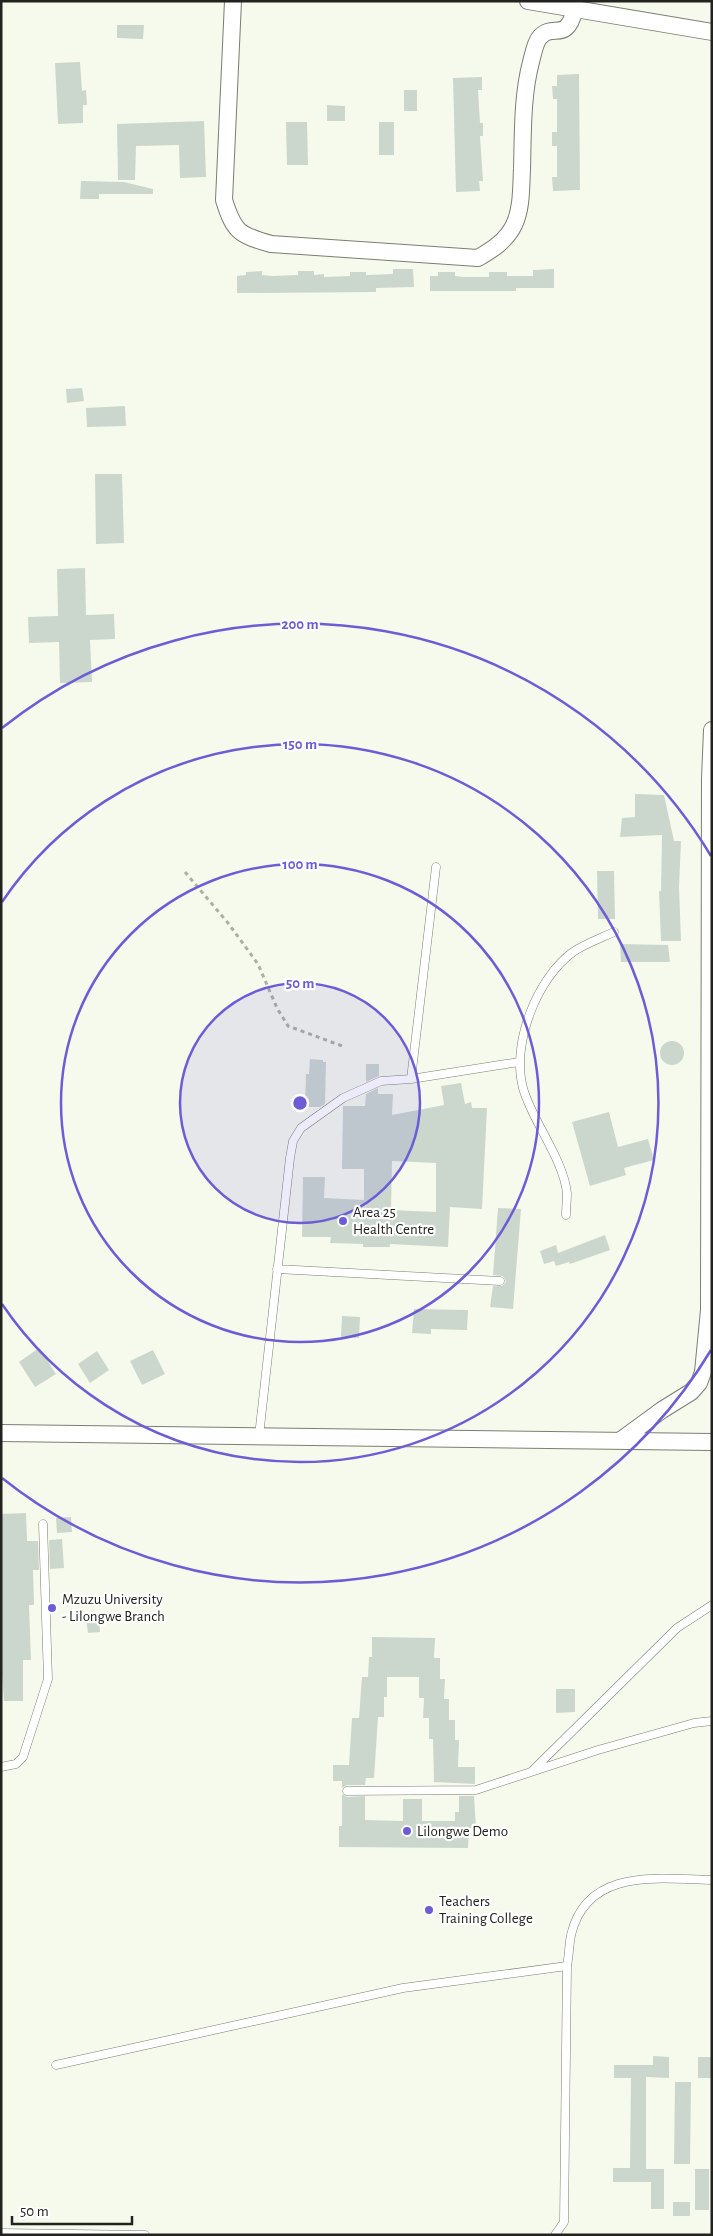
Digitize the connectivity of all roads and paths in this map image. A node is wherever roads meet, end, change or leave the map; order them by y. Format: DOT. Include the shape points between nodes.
graph roads {
  1 [pos="233,1"];
  2 [pos="528,1"];
  3 [pos="575,9"];
  4 [pos="712,32"];
  5 [pos="712,730"];
  6 [pos="436,868"];
  7 [pos="185,872"];
  8 [pos="614,932"];
  9 [pos="345,1047"];
  10 [pos="519,1062"];
  11 [pos="411,1079"];
  12 [pos="566,1215"];
  13 [pos="277,1269"];
  14 [pos="500,1281"];
  15 [pos="1,1432"];
  16 [pos="259,1436"];
  17 [pos="621,1440"];
  18 [pos="712,1442"];
  19 [pos="43,1524"];
  20 [pos="712,1605"];
  21 [pos="712,1721"];
  22 [pos="1,1768"];
  23 [pos="529,1773"];
  24 [pos="347,1791"];
  25 [pos="712,1880"];
  26 [pos="568,1966"];
  27 [pos="56,2065"];
  28 [pos="1,2233"];
  29 [pos="145,2235"];
  30 [pos="555,2235"];
  1 -- 3 [label="street" via="224,200 232,223 247,238 271,244 478,258 498,246 514,226 520,200 530,64 538,38 544,33 567,28 572,23"];
  2 -- 3 [label="street"];
  3 -- 4 [label="street"];
  5 -- 17 [label="street" via="709,1310 704,1366 699,1383 692,1392"];
  6 -- 11 [label="lane"];
  7 -- 9 [label="path" via="258,964 288,1026"];
  8 -- 10 [label="lane" via="573,953 546,979 528,1018"];
  10 -- 11 [label="lane"];
  10 -- 12 [label="lane" via="523,1088 567,1192"];
  11 -- 13 [label="lane" via="381,1081 343,1098 301,1128 293,1141 290,1158"];
  13 -- 14 [label="lane"];
  13 -- 16 [label="lane"];
  15 -- 16 [label="street"];
  16 -- 17 [label="street"];
  17 -- 18 [label="street"];
  19 -- 22 [label="lane" via="48,1679 23,1757 16,1764"];
  20 -- 23 [label="lane" via="677,1628"];
  21 -- 23 [label="lane" via="598,1750"];
  23 -- 24 [label="lane" via="476,1790"];
  25 -- 26 [label="lane" via="639,1879 602,1890 587,1902 580,1913 571,1934"];
  26 -- 27 [label="lane" via="403,1988"];
  26 -- 30 [label="lane" via="564,2222"];
  28 -- 29 [label="lane"];
}
